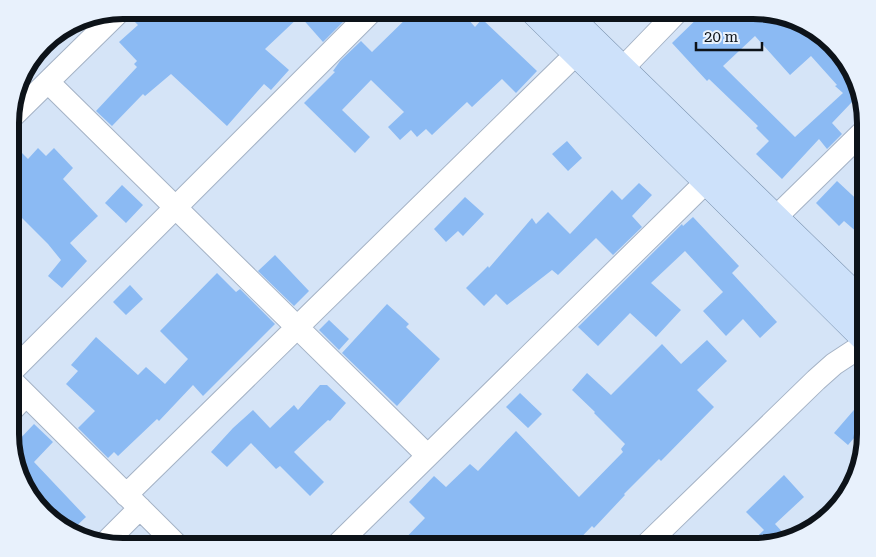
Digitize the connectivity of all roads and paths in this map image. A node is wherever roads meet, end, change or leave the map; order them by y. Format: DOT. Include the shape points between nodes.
graph roads {
  1 [pos="364,19"];
  2 [pos="542,19"];
  3 [pos="570,19"];
  4 [pos="669,19"];
  5 [pos="110,20"];
  6 [pos="576,54"];
  7 [pos="621,70"];
  8 [pos="48,82"];
  9 [pos="20,109"];
  10 [pos="857,137"];
  11 [pos="708,181"];
  12 [pos="175,206"];
  13 [pos="775,218"];
  14 [pos="857,298"];
  15 [pos="298,328"];
  16 [pos="857,330"];
  17 [pos="857,349"];
  18 [pos="19,364"];
  19 [pos="19,398"];
  20 [pos="427,455"];
  21 [pos="133,501"];
  22 [pos="109,537"];
  23 [pos="170,538"];
  24 [pos="344,538"];
  25 [pos="653,538"];
  1 -- 12 [label="street"];
  2 -- 6 [label="main road"];
  3 -- 7 [label="main road"];
  4 -- 7 [label="street"];
  5 -- 8 [label="street"];
  6 -- 11 [label="main road"];
  6 -- 15 [label="street"];
  7 -- 13 [label="main road"];
  8 -- 9 [label="street"];
  8 -- 12 [label="street"];
  10 -- 13 [label="street"];
  11 -- 16 [label="main road"];
  11 -- 20 [label="street"];
  12 -- 15 [label="street"];
  12 -- 18 [label="street"];
  13 -- 14 [label="main road"];
  15 -- 20 [label="street"];
  15 -- 21 [label="street"];
  17 -- 25 [label="street" via="816,380"];
  19 -- 21 [label="street"];
  20 -- 24 [label="street"];
  21 -- 22 [label="street"];
  21 -- 23 [label="street"];
}
